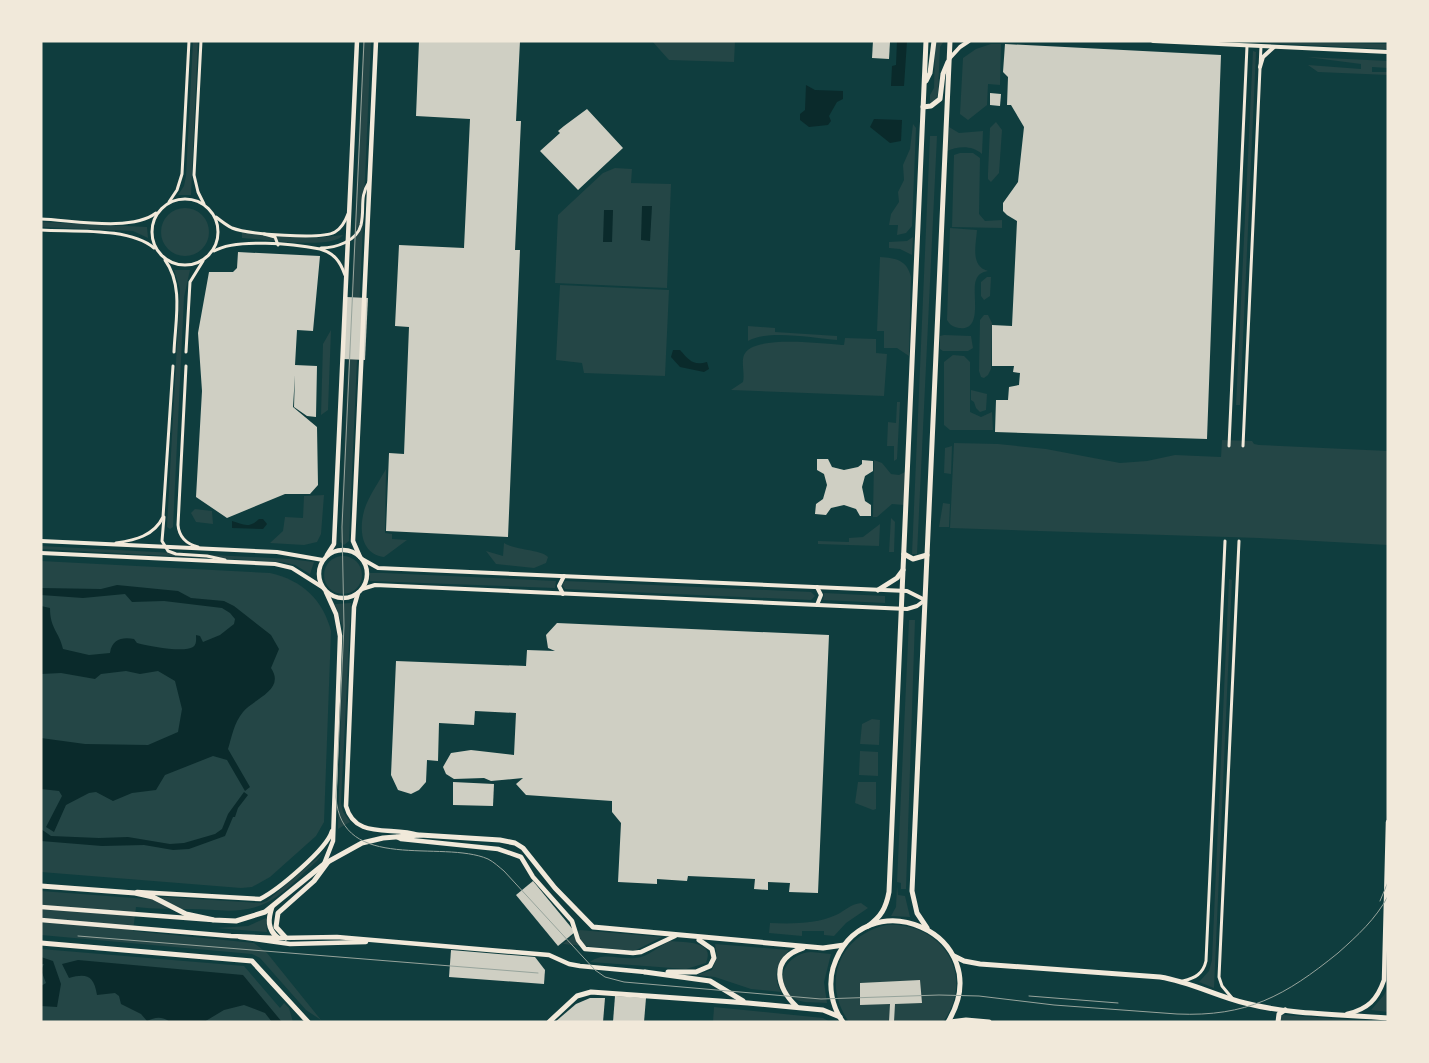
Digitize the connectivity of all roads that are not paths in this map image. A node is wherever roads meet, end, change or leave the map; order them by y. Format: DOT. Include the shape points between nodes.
graph roads {
  1 [pos="189,41"];
  2 [pos="201,41"];
  3 [pos="357,41"];
  4 [pos="376,41"];
  5 [pos="926,41"];
  6 [pos="934,41"];
  7 [pos="950,41"];
  8 [pos="969,41"];
  9 [pos="1153,41"];
  10 [pos="1256,41"];
  11 [pos="1247,46"];
  12 [pos="1261,46"];
  13 [pos="1274,47"];
  14 [pos="1388,52"];
  15 [pos="949,59"];
  16 [pos="1260,67"];
  17 [pos="924,84"];
  18 [pos="923,107"];
  19 [pos="369,181"];
  20 [pos="167,204"];
  21 [pos="206,206"];
  22 [pos="160,211"];
  23 [pos="350,211"];
  24 [pos="213,216"];
  25 [pos="41,219"];
  26 [pos="41,230"];
  27 [pos="264,234"];
  28 [pos="349,240"];
  29 [pos="278,245"];
  30 [pos="313,248"];
  31 [pos="157,250"];
  32 [pos="212,253"];
  33 [pos="164,258"];
  34 [pos="205,259"];
  35 [pos="347,283"];
  36 [pos="174,352"];
  37 [pos="186,352"];
  38 [pos="174,366"];
  39 [pos="186,366"];
  40 [pos="1229,446"];
  41 [pos="1243,446"];
  42 [pos="164,513"];
  43 [pos="1225,540"];
  44 [pos="41,541"];
  45 [pos="1239,541"];
  46 [pos="110,544"];
  47 [pos="164,547"];
  48 [pos="204,548"];
  49 [pos="41,553"];
  50 [pos="904,554"];
  51 [pos="327,555"];
  52 [pos="927,555"];
  53 [pos="361,558"];
  54 [pos="323,560"];
  55 [pos="233,562"];
  56 [pos="903,570"];
  57 [pos="564,576"];
  58 [pos="322,587"];
  59 [pos="817,587"];
  60 [pos="362,588"];
  61 [pos="878,590"];
  62 [pos="902,591"];
  63 [pos="326,592"];
  64 [pos="358,593"];
  65 [pos="563,594"];
  66 [pos="925,600"];
  67 [pos="816,605"];
  68 [pos="901,609"];
  69 [pos="333,817"];
  70 [pos="1388,822"];
  71 [pos="396,836"];
  72 [pos="420,836"];
  73 [pos="330,860"];
  74 [pos="324,864"];
  75 [pos="41,886"];
  76 [pos="127,892"];
  77 [pos="41,907"];
  78 [pos="272,907"];
  79 [pos="41,920"];
  80 [pos="214,920"];
  81 [pos="868,926"];
  82 [pos="927,928"];
  83 [pos="231,936"];
  84 [pos="675,936"];
  85 [pos="693,937"];
  86 [pos="278,938"];
  87 [pos="286,938"];
  88 [pos="375,941"];
  89 [pos="41,943"];
  90 [pos="844,945"];
  91 [pos="810,947"];
  92 [pos="954,956"];
  93 [pos="645,972"];
  94 [pos="1183,981"];
  95 [pos="1235,1000"];
  96 [pos="748,1003"];
  97 [pos="798,1008"];
  98 [pos="1286,1010"];
  99 [pos="1345,1014"];
  100 [pos="1388,1018"];
  101 [pos="841,1019"];
  102 [pos="308,1022"];
  103 [pos="549,1022"];
  104 [pos="949,1022"];
  105 [pos="989,1022"];
  106 [pos="1278,1022"];
  1 -- 20 [label="street" via="182,174 177,190"];
  2 -- 21 [label="street" via="194,175"];
  3 -- 23 [label="main road"];
  4 -- 19 [label="main road"];
  5 -- 17 [label="main road"];
  6 -- 17 [label="main road" via="930,73"];
  7 -- 15 [label="main road"];
  8 -- 15 [label="street"];
  9 -- 11 [label="street"];
  10 -- 12 [label="street"];
  11 -- 12 [label="street"];
  11 -- 40 [label="street"];
  12 -- 13 [label="street"];
  12 -- 16 [label="street"];
  13 -- 14 [label="street"];
  13 -- 16 [label="street" via="1263,58"];
  15 -- 18 [label="main road" via="943,74 940,99 931,106"];
  15 -- 52 [label="main road"];
  16 -- 41 [label="street"];
  17 -- 18 [label="main road"];
  18 -- 50 [label="main road"];
  19 -- 28 [label="street" via="362,194 360,228"];
  19 -- 53 [label="main road" via="353,542"];
  20 -- 21 [label="street" via="187,199"];
  20 -- 22 [label="street"];
  21 -- 24 [label="street"];
  22 -- 25 [label="street" via="144,220 127,223"];
  22 -- 31 [label="street" via="152,233"];
  23 -- 27 [label="street" via="342,227 329,235"];
  23 -- 28 [label="main road"];
  24 -- 27 [label="street" via="232,228"];
  24 -- 32 [label="street" via="218,225 218,237"];
  26 -- 31 [label="street" via="126,235 143,240"];
  27 -- 29 [label="street" via="275,238"];
  28 -- 30 [label="street" via="332,247"];
  28 -- 35 [label="main road"];
  29 -- 30 [label="street"];
  29 -- 32 [label="street" via="233,244"];
  30 -- 35 [label="street" via="328,251 338,260"];
  31 -- 33 [label="street"];
  32 -- 34 [label="street"];
  33 -- 34 [label="street" via="184,266"];
  33 -- 36 [label="street" via="173,273 177,290"];
  34 -- 37 [label="street" via="190,282"];
  35 -- 51 [label="main road" via="334,544"];
  38 -- 42 [label="street"];
  39 -- 48 [label="street" via="178,525 185,541"];
  42 -- 46 [label="street" via="158,526 146,535"];
  42 -- 47 [label="street"];
  43 -- 94 [label="street" via="1206,961 1199,974"];
  44 -- 46 [label="street"];
  45 -- 95 [label="street" via="1219,977 1227,994"];
  46 -- 47 [label="street"];
  47 -- 48 [label="street"];
  47 -- 55 [label="street" via="176,554 205,555"];
  48 -- 54 [label="street" via="277,552"];
  49 -- 55 [label="street"];
  50 -- 52 [label="main road" via="913,559"];
  50 -- 56 [label="main road"];
  51 -- 53 [label="main road" via="348,550"];
  51 -- 54 [label="main road"];
  52 -- 66 [label="main road"];
  53 -- 57 [label="street" via="378,568"];
  53 -- 60 [label="main road" via="367,574"];
  54 -- 58 [label="main road" via="318,574"];
  55 -- 58 [label="street" via="292,568"];
  56 -- 61 [label="main road"];
  56 -- 62 [label="main road"];
  57 -- 59 [label="street"];
  57 -- 65 [label="street" via="559,584"];
  58 -- 63 [label="main road"];
  59 -- 61 [label="street"];
  59 -- 67 [label="street" via="821,595"];
  60 -- 64 [label="main road"];
  60 -- 65 [label="street"];
  61 -- 62 [label="street"];
  62 -- 66 [label="street"];
  62 -- 68 [label="main road"];
  63 -- 64 [label="main road" via="345,599"];
  63 -- 69 [label="main road" via="336,614 340,636"];
  64 -- 72 [label="main road" via="354,607 346,806 351,818 361,828 408,831"];
  65 -- 67 [label="street"];
  66 -- 68 [label="street" via="912,608"];
  66 -- 82 [label="main road" via="912,900"];
  67 -- 68 [label="street"];
  68 -- 81 [label="main road" via="889,892 881,915"];
  69 -- 74 [label="main road" via="332,847"];
  69 -- 76 [label="main road" via="329,840 320,851 260,899"];
  70 -- 99 [label="main road" via="1384,980 1372,1003 1361,1011"];
  71 -- 72 [label="main road"];
  71 -- 73 [label="main road" via="353,846"];
  71 -- 84 [label="main road" via="498,849 521,857 533,877 572,921 578,940 586,949 633,954"];
  72 -- 84 [label="main road" via="515,842 590,926"];
  73 -- 74 [label="main road"];
  73 -- 87 [label="main road" via="314,882 278,913 276,927"];
  74 -- 78 [label="main road"];
  75 -- 76 [label="main road"];
  76 -- 80 [label="main road" via="153,897 186,914"];
  77 -- 80 [label="main road"];
  78 -- 80 [label="main road" via="246,919"];
  78 -- 86 [label="main road" via="269,923"];
  79 -- 83 [label="main road"];
  81 -- 82 [label="main road" via="898,920"];
  81 -- 90 [label="main road"];
  82 -- 92 [label="main road"];
  83 -- 86 [label="main road"];
  83 -- 88 [label="main road" via="276,944"];
  84 -- 85 [label="main road"];
  85 -- 91 [label="main road"];
  85 -- 93 [label="main road" via="706,942 712,949 714,958 706,969 696,972"];
  86 -- 87 [label="main road"];
  87 -- 88 [label="main road" via="337,937"];
  88 -- 93 [label="main road" via="549,955 580,966"];
  89 -- 102 [label="main road" via="252,961"];
  90 -- 91 [label="main road"];
  90 -- 101 [label="main road" via="836,958 831,979 834,1003"];
  91 -- 97 [label="main road" via="790,954 780,974 783,990"];
  92 -- 94 [label="main road" via="980,964"];
  92 -- 104 [label="main road" via="960,990"];
  93 -- 96 [label="main road" via="710,981"];
  94 -- 95 [label="main road"];
  95 -- 98 [label="main road"];
  96 -- 97 [label="main road"];
  96 -- 103 [label="main road" via="587,992 577,996"];
  97 -- 101 [label="main road" via="823,1010"];
  98 -- 99 [label="main road"];
  98 -- 106 [label="main road" via="1279,1014"];
  99 -- 100 [label="main road"];
  104 -- 105 [label="main road"];
}
